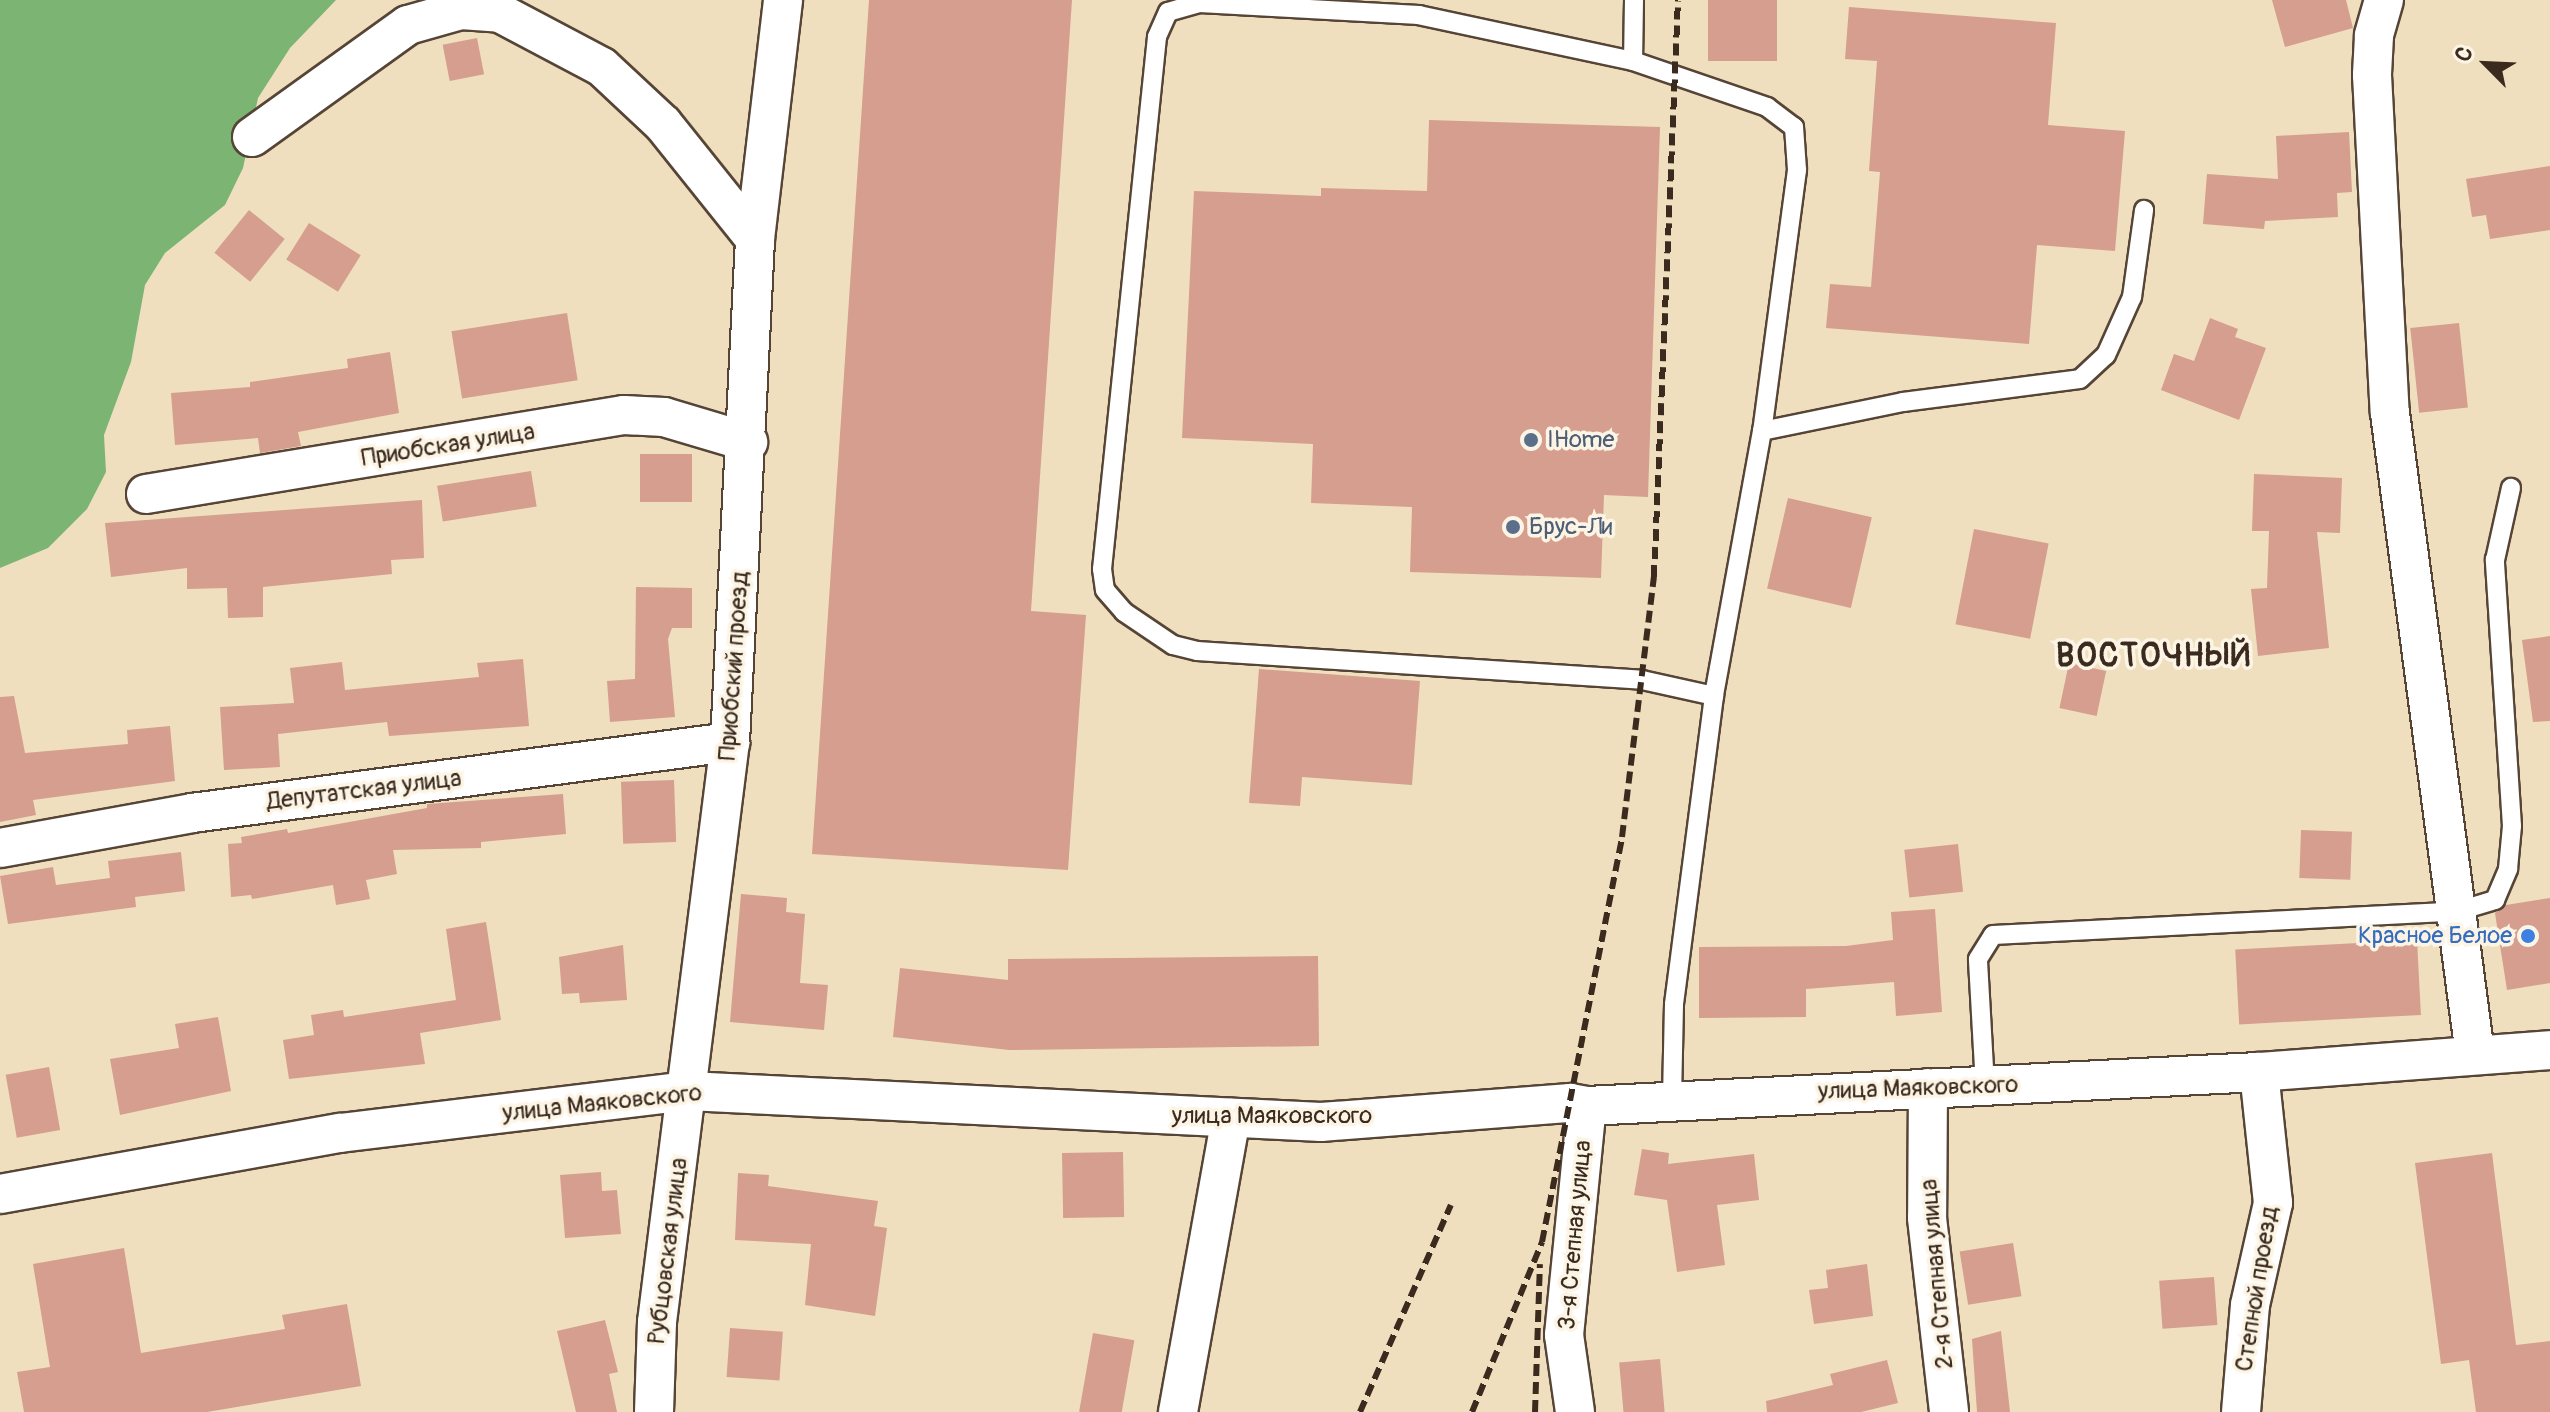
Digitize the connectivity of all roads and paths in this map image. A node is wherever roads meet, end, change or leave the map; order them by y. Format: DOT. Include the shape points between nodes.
graph roads {
  1 [pos="783,0"];
  2 [pos="1634,0"];
  3 [pos="2384,0"];
  4 [pos="1183,2"];
  5 [pos="1633,61"];
  6 [pos="252,137"];
  7 [pos="2144,210"];
  8 [pos="755,239"];
  9 [pos="1762,431"];
  10 [pos="748,442"];
  11 [pos="2511,488"];
  12 [pos="146,494"];
  13 [pos="1714,696"];
  14 [pos="730,742"];
  15 [pos="0,848"];
  16 [pos="2455,912"];
  17 [pos="2550,1050"];
  18 [pos="2475,1054"];
  19 [pos="2259,1072"];
  20 [pos="1985,1086"];
  21 [pos="1928,1088"];
  22 [pos="688,1091"];
  23 [pos="1672,1102"];
  24 [pos="1587,1106"];
  25 [pos="1231,1118"];
  26 [pos="0,1194"];
  27 [pos="654,1412"];
  28 [pos="1178,1412"];
  29 [pos="1575,1412"];
  30 [pos="1949,1412"];
  31 [pos="2241,1412"];
  1 -- 8 [label="street, Приобский проезд"];
  2 -- 5 [label="lane"];
  3 -- 16 [label="street" via="2374,36 2372,75 2390,413"];
  4 -- 5 [label="lane" via="1419,15"];
  4 -- 13 [label="lane" via="1168,12 1157,37 1102,569 1105,590 1152,633 1197,651 1642,680"];
  5 -- 9 [label="lane" via="1767,107 1794,127 1797,170"];
  6 -- 8 [label="street" via="408,25 461,10 500,13 602,67 663,124"];
  7 -- 9 [label="lane" via="2132,297 2106,355 2080,379 1903,402"];
  8 -- 10 [label="street, Приобский проезд"];
  9 -- 13 [label="lane"];
  10 -- 12 [label="street, Приобская улица" via="664,417 624,415"];
  10 -- 14 [label="street, Приобский проезд"];
  11 -- 16 [label="lane" via="2495,560 2512,826 2508,869 2495,900"];
  13 -- 23 [label="lane" via="1674,1004"];
  14 -- 15 [label="street, Депутатская улица" via="192,813"];
  14 -- 22 [label="street, Приобский проезд"];
  16 -- 18 [label="street"];
  16 -- 20 [label="lane" via="1993,935 1978,959"];
  17 -- 18 [label="street, улица Маяковского"];
  18 -- 19 [label="street, улица Маяковского"];
  19 -- 20 [label="street, улица Маяковского"];
  19 -- 31 [label="street, Степной проезд" via="2273,1203 2250,1305"];
  20 -- 21 [label="street, улица Маяковского"];
  21 -- 23 [label="street, улица Маяковского"];
  21 -- 30 [label="street, 2-я Степная улица" via="1927,1218"];
  22 -- 25 [label="street, улица Маяковского"];
  22 -- 26 [label="street, улица Маяковского" via="340,1133"];
  22 -- 27 [label="street, Рубцовская улица" via="657,1322"];
  23 -- 24 [label="street, улица Маяковского"];
  24 -- 25 [label="street, улица Маяковского" via="1570,1103 1321,1122"];
  24 -- 29 [label="street, 3-я Степная улица" via="1564,1335"];
  25 -- 28 [label="street"];
}
